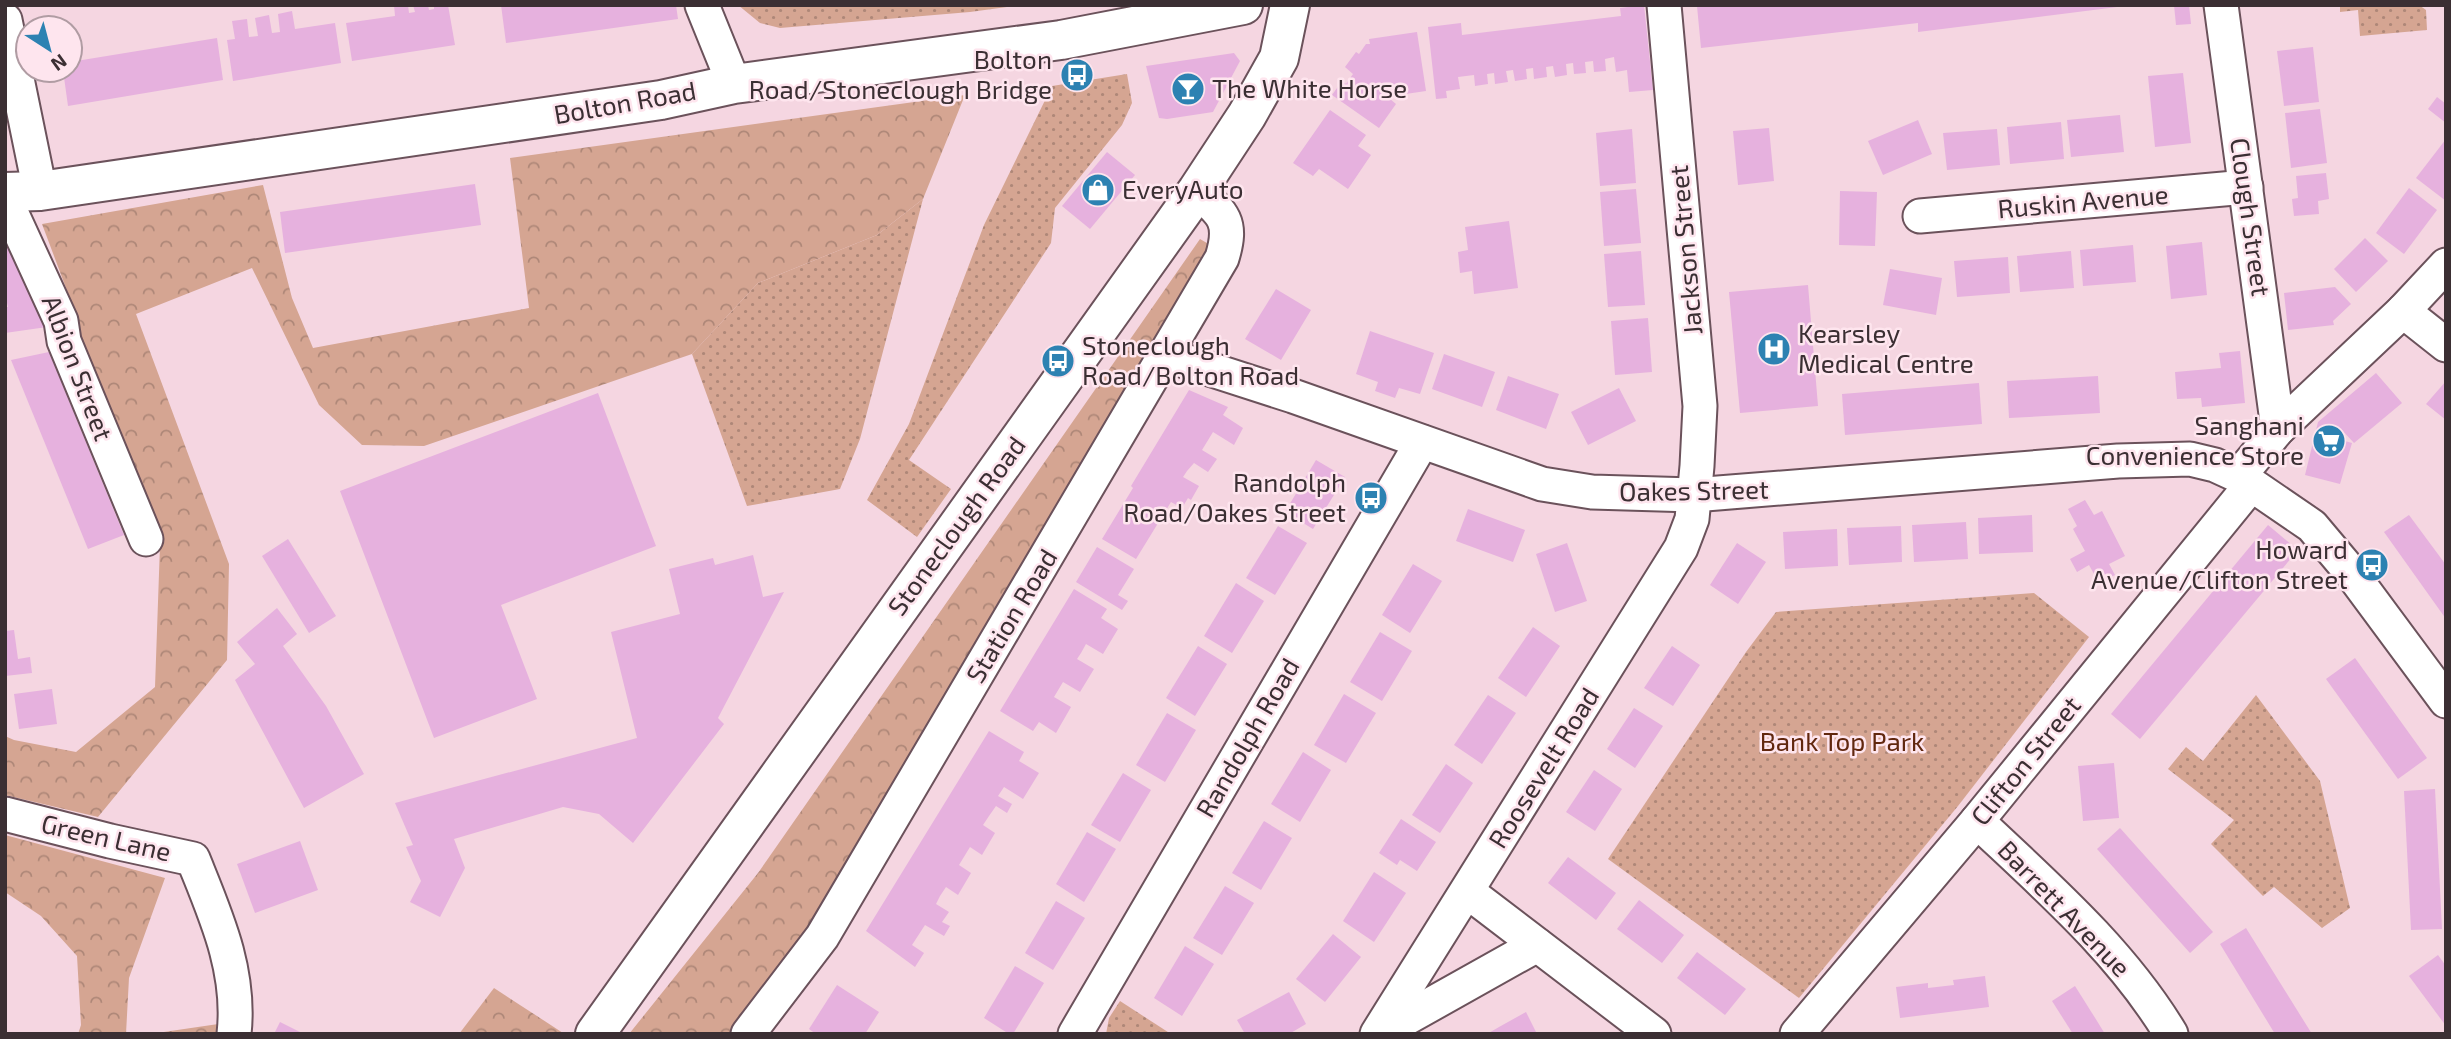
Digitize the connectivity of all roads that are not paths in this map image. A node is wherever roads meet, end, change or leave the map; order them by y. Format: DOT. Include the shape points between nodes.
graph roads {
  1 [pos="702,5"];
  2 [pos="1243,5"];
  3 [pos="1290,5"];
  4 [pos="1664,5"];
  5 [pos="2221,5"];
  6 [pos="5,20"];
  7 [pos="734,83"];
  8 [pos="2246,187"];
  9 [pos="1198,191"];
  10 [pos="17,194"];
  11 [pos="1920,216"];
  12 [pos="2446,265"];
  13 [pos="2403,310"];
  14 [pos="2446,345"];
  15 [pos="1166,355"];
  16 [pos="2278,429"];
  17 [pos="1422,442"];
  18 [pos="2245,481"];
  19 [pos="1693,495"];
  20 [pos="146,539"];
  21 [pos="2446,701"];
  22 [pos="5,814"];
  23 [pos="1977,821"];
  24 [pos="1468,892"];
  25 [pos="1537,944"];
  26 [pos="234,1034"];
  27 [pos="595,1034"];
  28 [pos="748,1034"];
  29 [pos="1075,1034"];
  30 [pos="1378,1034"];
  31 [pos="1654,1034"];
  32 [pos="1797,1034"];
  33 [pos="2171,1034"];
  1 -- 7 [label="street"];
  2 -- 7 [label="main road, Bolton Road" via="1061,40"];
  3 -- 9 [label="main road, Stoneclough Road" via="1279,58"];
  4 -- 19 [label="street, Jackson Street" via="1700,406"];
  5 -- 8 [label="street, Clough Street"];
  6 -- 10 [label="street, Albion Street"];
  7 -- 10 [label="main road, Bolton Road" via="661,100"];
  8 -- 11 [label="street, Ruskin Avenue"];
  8 -- 16 [label="street, Clough Street"];
  9 -- 15 [label="street, Station Road" via="1227,222 1228,239 1222,258"];
  9 -- 27 [label="main road, Stoneclough Road"];
  10 -- 20 [label="street, Albion Street" via="64,341"];
  12 -- 13 [label="street, Clifton Street"];
  13 -- 14 [label="street"];
  13 -- 16 [label="street, Clifton Street"];
  15 -- 17 [label="street, Oakes Street"];
  15 -- 28 [label="street, Station Road" via="822,937"];
  16 -- 18 [label="street, Clifton Street"];
  17 -- 19 [label="street, Oakes Street" via="1542,484 1592,492"];
  17 -- 29 [label="street, Randolph Road"];
  18 -- 19 [label="street, Oakes Street" via="2215,465 2190,459"];
  18 -- 21 [label="street, Oakes Street" via="2312,526"];
  18 -- 23 [label="street, Clifton Street"];
  19 -- 24 [label="street, Roosevelt Road" via="1692,519 1681,548"];
  22 -- 26 [label="street, Green Lane" via="193,859 227,945 237,1011"];
  23 -- 32 [label="street, Clifton Street"];
  23 -- 33 [label="street, Barrett Avenue" via="2120,962"];
  24 -- 25 [label="street"];
  24 -- 30 [label="street, Roosevelt Road"];
  25 -- 30 [label="street"];
  25 -- 31 [label="street"];
}
